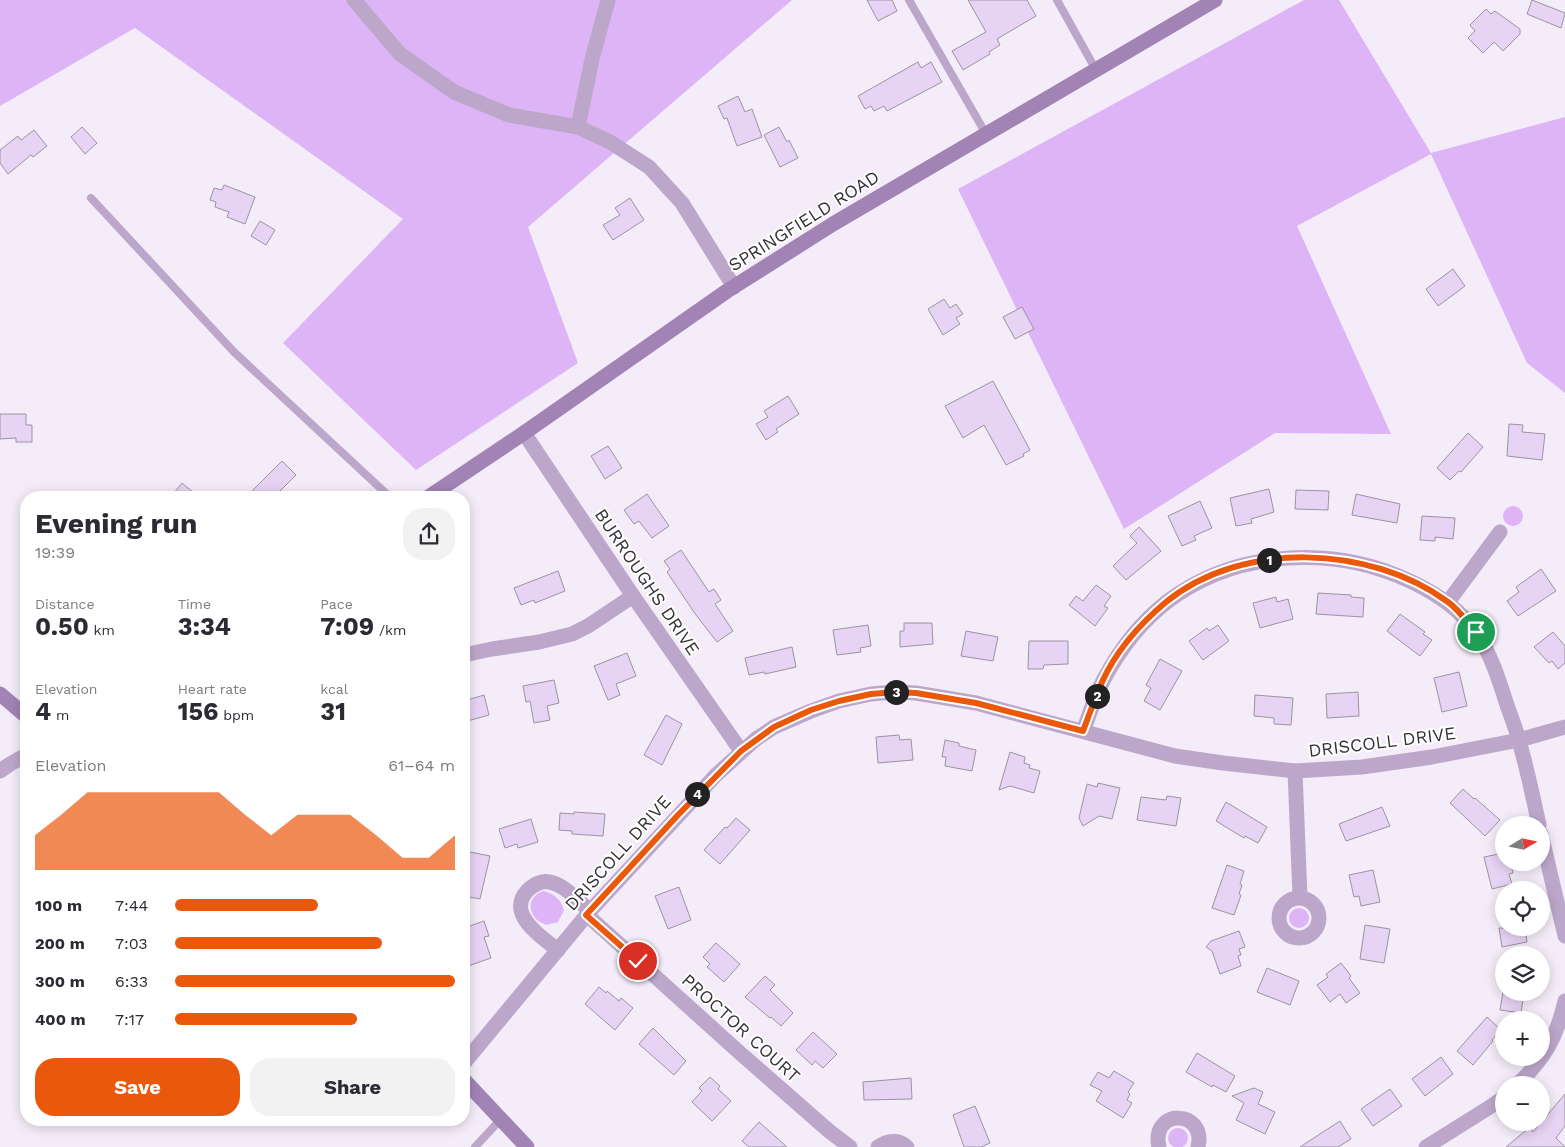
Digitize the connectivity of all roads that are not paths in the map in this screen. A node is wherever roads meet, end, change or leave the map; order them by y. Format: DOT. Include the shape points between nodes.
graph roads {
  1 [pos="354,0"];
  2 [pos="608,0"];
  3 [pos="909,0"];
  4 [pos="1057,0"];
  5 [pos="1215,0"];
  6 [pos="1096,70"];
  7 [pos="578,127"];
  8 [pos="986,134"];
  9 [pos="91,198"];
  10 [pos="734,287"];
  11 [pos="524,433"];
  12 [pos="383,491"];
  13 [pos="437,491"];
  14 [pos="1500,532"];
  15 [pos="633,596"];
  16 [pos="1448,602"];
  17 [pos="470,654"];
  18 [pos="0,694"];
  19 [pos="20,711"];
  20 [pos="1565,727"];
  21 [pos="1083,731"];
  22 [pos="1519,740"];
  23 [pos="741,751"];
  24 [pos="20,758"];
  25 [pos="1295,770"];
  26 [pos="0,772"];
  27 [pos="1537,816"];
  28 [pos="1550,871"];
  29 [pos="1300,898"];
  30 [pos="588,913"];
  31 [pos="1565,936"];
  32 [pos="558,950"];
  33 [pos="1565,1001"];
  34 [pos="470,1056"];
  35 [pos="1526,1076"];
  36 [pos="470,1086"];
  37 [pos="1495,1103"];
  38 [pos="501,1119"];
  39 [pos="475,1147"];
  40 [pos="528,1147"];
  41 [pos="850,1147"];
  42 [pos="878,1147"];
  43 [pos="907,1147"];
  44 [pos="1159,1147"];
  45 [pos="1198,1147"];
  46 [pos="1426,1147"];
  1 -- 7 [label="street" via="400,54 454,92 510,115"];
  2 -- 7 [label="street"];
  3 -- 8 [label="lane"];
  4 -- 6 [label="lane"];
  5 -- 6 [label="street, SPRINGFIELD ROAD"];
  6 -- 8 [label="street, SPRINGFIELD ROAD"];
  7 -- 10 [label="street" via="610,142 649,167 682,203"];
  8 -- 10 [label="street, SPRINGFIELD ROAD"];
  9 -- 12 [label="lane" via="234,352"];
  10 -- 11 [label="street, SPRINGFIELD ROAD"];
  11 -- 13 [label="street, SPRINGFIELD ROAD"];
  11 -- 15 [label="street, BURROUGHS DRIVE"];
  14 -- 16 [label="street"];
  15 -- 17 [label="street" via="572,634"];
  15 -- 23 [label="street, BURROUGHS DRIVE"];
  16 -- 21 [label="street" via="1399,576 1348,561 1296,557 1237,566 1184,590 1136,632 1103,680"];
  16 -- 22 [label="street" via="1476,632 1490,656"];
  18 -- 19 [label="street"];
  20 -- 22 [label="street, DRISCOLL DRIVE"];
  21 -- 23 [label="street, DRISCOLL DRIVE" via="960,700 895,692 839,701 811,710 774,727"];
  21 -- 25 [label="street, DRISCOLL DRIVE" via="1175,756"];
  22 -- 25 [label="street, DRISCOLL DRIVE" via="1362,767"];
  22 -- 27 [label="street"];
  23 -- 30 [label="street, DRISCOLL DRIVE"];
  24 -- 26 [label="street"];
  25 -- 29 [label="street"];
  28 -- 31 [label="street"];
  30 -- 32 [label="street, DRISCOLL DRIVE"];
  30 -- 32 [label="street" via="563,889 550,882 534,885 526,892 521,900 521,914"];
  30 -- 41 [label="street, PROCTOR COURT" via="747,1060"];
  32 -- 34 [label="street, DRISCOLL DRIVE"];
  33 -- 35 [label="street" via="1548,1050"];
  36 -- 38 [label="street"];
  37 -- 46 [label="street"];
  38 -- 39 [label="lane"];
  38 -- 40 [label="street"];
  42 -- 43 [label="street" via="890,1141"];
  44 -- 45 [label="street" via="1157,1140 1161,1126 1172,1118 1179,1118 1196,1127"];
}
